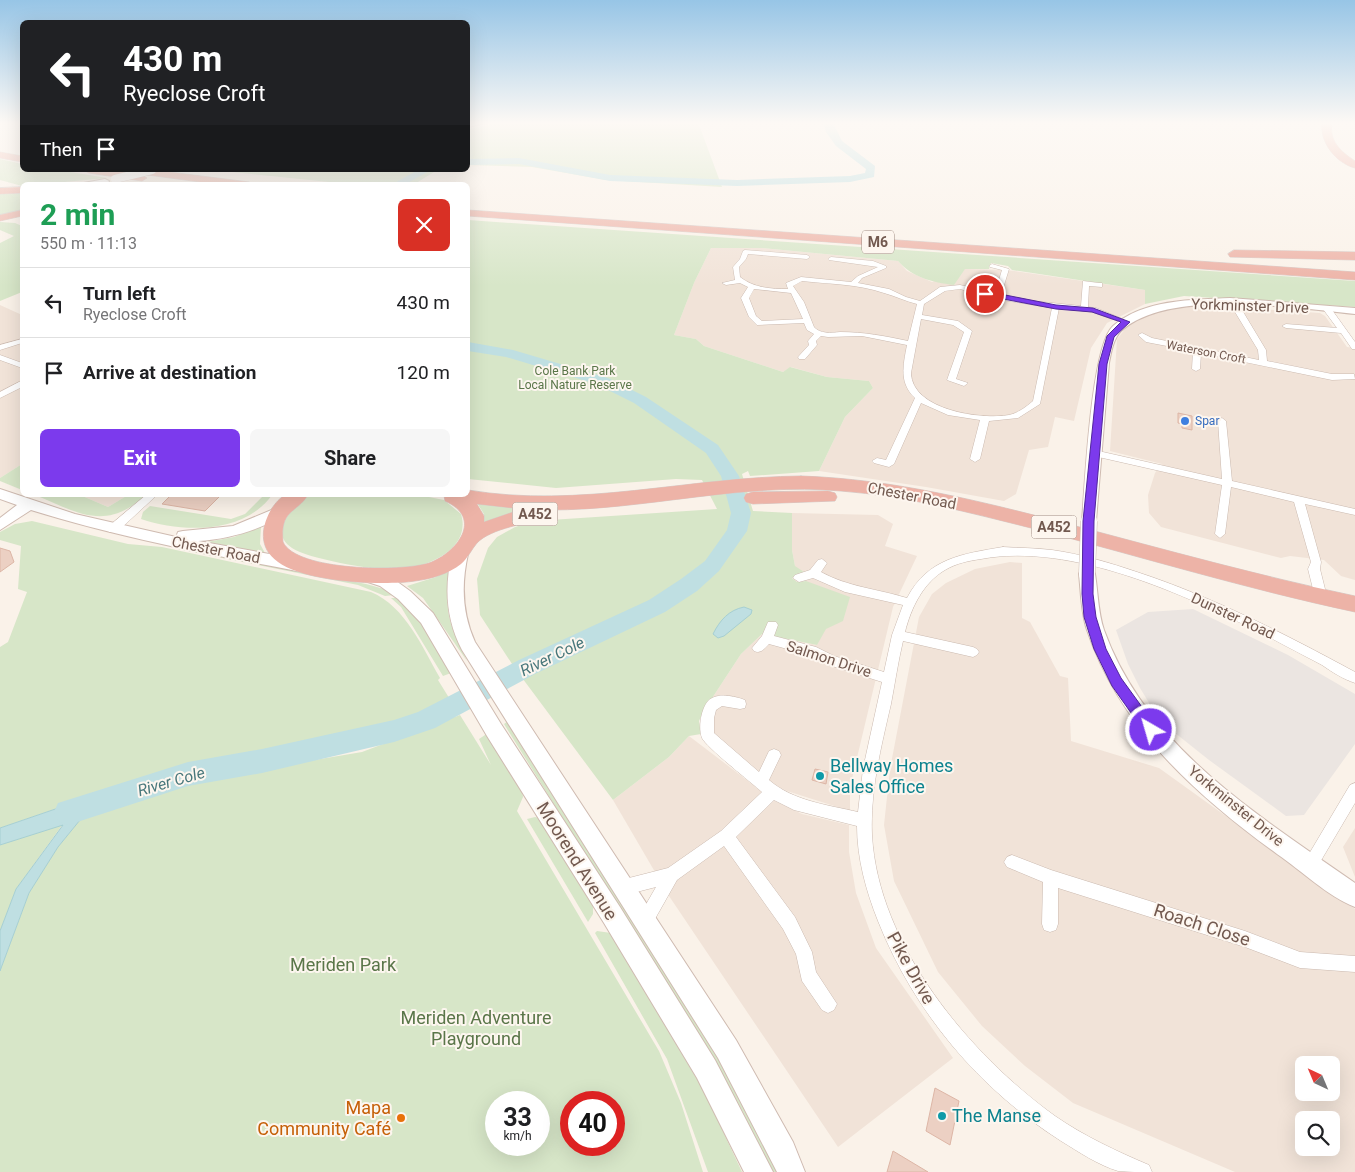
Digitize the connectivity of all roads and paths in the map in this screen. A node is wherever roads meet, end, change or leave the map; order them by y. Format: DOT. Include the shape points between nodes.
graph roads {
  1 [pos="124,177"];
  2 [pos="138,177"];
  3 [pos="183,177"];
  4 [pos="105,181"];
  5 [pos="98,182"];
  6 [pos="102,182"];
  7 [pos="177,182"];
  8 [pos="225,182"];
  9 [pos="0,185"];
  10 [pos="20,190"];
  11 [pos="20,190"];
  12 [pos="0,191"];
  13 [pos="470,206"];
  14 [pos="470,213"];
  15 [pos="20,214"];
  16 [pos="0,219"];
  17 [pos="20,221"];
  18 [pos="1002,244"];
  19 [pos="735,251"];
  20 [pos="745,252"];
  21 [pos="1355,256"];
  22 [pos="807,257"];
  23 [pos="831,259"];
  24 [pos="992,266"];
  25 [pos="884,267"];
  26 [pos="1355,268"];
  27 [pos="893,270"];
  28 [pos="1355,275"];
  29 [pos="741,281"];
  30 [pos="726,283"];
  31 [pos="853,284"];
  32 [pos="1099,285"];
  33 [pos="753,286"];
  34 [pos="791,291"];
  35 [pos="997,297"];
  36 [pos="1233,302"];
  37 [pos="921,303"];
  38 [pos="1056,307"];
  39 [pos="1084,309"];
  40 [pos="1327,309"];
  41 [pos="1355,311"];
  42 [pos="918,316"];
  43 [pos="807,321"];
  44 [pos="1126,322"];
  45 [pos="1286,326"];
  46 [pos="818,334"];
  47 [pos="1348,334"];
  48 [pos="1142,335"];
  49 [pos="20,342"];
  50 [pos="912,344"];
  51 [pos="1355,347"];
  52 [pos="0,348"];
  53 [pos="1198,351"];
  54 [pos="0,357"];
  55 [pos="802,357"];
  56 [pos="1263,363"];
  57 [pos="20,365"];
  58 [pos="1196,369"];
  59 [pos="1354,377"];
  60 [pos="964,383"];
  61 [pos="20,385"];
  62 [pos="0,395"];
  63 [pos="919,399"];
  64 [pos="985,420"];
  65 [pos="1222,421"];
  66 [pos="1094,453"];
  67 [pos="975,459"];
  68 [pos="877,461"];
  69 [pos="1227,484"];
  70 [pos="751,491"];
  71 [pos="0,494"];
  72 [pos="696,496"];
  73 [pos="150,497"];
  74 [pos="451,497"];
  75 [pos="470,497"];
  76 [pos="1299,501"];
  77 [pos="288,502"];
  78 [pos="28,505"];
  79 [pos="1355,512"];
  80 [pos="0,525"];
  81 [pos="113,529"];
  82 [pos="135,534"];
  83 [pos="1220,534"];
  84 [pos="465,546"];
  85 [pos="822,563"];
  86 [pos="297,565"];
  87 [pos="1106,567"];
  88 [pos="814,573"];
  89 [pos="366,576"];
  90 [pos="799,578"];
  91 [pos="1321,597"];
  92 [pos="909,604"];
  93 [pos="1355,604"];
  94 [pos="1355,611"];
  95 [pos="772,625"];
  96 [pos="898,635"];
  97 [pos="767,639"];
  98 [pos="758,648"];
  99 [pos="973,652"];
  100 [pos="1355,678"];
  101 [pos="890,679"];
  102 [pos="740,704"];
  103 [pos="774,755"];
  104 [pos="761,782"];
  105 [pos="1355,790"];
  106 [pos="772,792"];
  107 [pos="865,821"];
  108 [pos="726,836"];
  109 [pos="1012,862"];
  110 [pos="1311,864"];
  111 [pos="672,875"];
  112 [pos="1051,878"];
  113 [pos="625,887"];
  114 [pos="1355,896"];
  115 [pos="645,920"];
  116 [pos="1050,924"];
  117 [pos="1355,964"];
  118 [pos="828,1004"];
  119 [pos="759,1172"];
  120 [pos="791,1172"];
  121 [pos="1142,1172"];
  1 -- 4 [label="street, bridge"];
  2 -- 7 [label="highway"];
  3 -- 8 [label="highway"];
  4 -- 5 [label="street"];
  4 -- 6 [label="street"];
  9 -- 10 [label="highway"];
  11 -- 12 [label="highway"];
  13 -- 18 [label="highway, M6"];
  14 -- 28 [label="highway, M6"];
  15 -- 16 [label="highway"];
  16 -- 17 [label="highway"];
  18 -- 21 [label="highway, M6" via="1221,254"];
  18 -- 26 [label="highway, M6"];
  19 -- 20 [label="street"];
  20 -- 22 [label="street"];
  20 -- 29 [label="street" via="735,272"];
  23 -- 25 [label="street"];
  24 -- 35 [label="street" via="1006,269"];
  25 -- 27 [label="street"];
  25 -- 31 [label="street" via="860,277"];
  29 -- 30 [label="street"];
  29 -- 33 [label="street"];
  31 -- 34 [label="street" via="801,279 789,285"];
  31 -- 37 [label="street"];
  32 -- 39 [label="street" via="1086,283"];
  33 -- 34 [label="street"];
  33 -- 43 [label="street" via="745,298 753,317 765,328"];
  34 -- 43 [label="street" via="800,302"];
  35 -- 37 [label="street" via="960,287 943,289"];
  35 -- 38 [label="street"];
  36 -- 40 [label="street, Yorkminster Drive"];
  36 -- 44 [label="street, Yorkminster Drive" via="1171,306"];
  36 -- 56 [label="street, Waterson Croft" via="1262,350"];
  37 -- 42 [label="street"];
  38 -- 39 [label="street"];
  38 -- 64 [label="street" via="1037,402 1025,412"];
  39 -- 44 [label="street"];
  40 -- 41 [label="street, Yorkminster Drive"];
  40 -- 47 [label="street"];
  42 -- 50 [label="street"];
  42 -- 60 [label="street" via="955,323 968,331 951,380"];
  43 -- 46 [label="street"];
  44 -- 66 [label="street, Yorkminster Drive" via="1111,336 1106,347"];
  45 -- 47 [label="street"];
  46 -- 50 [label="street" via="862,334"];
  46 -- 55 [label="street"];
  47 -- 51 [label="street"];
  48 -- 53 [label="street, Waterson Croft" via="1149,340"];
  49 -- 52 [label="street"];
  50 -- 63 [label="street" via="906,378"];
  53 -- 56 [label="street, Waterson Croft"];
  53 -- 58 [label="street"];
  54 -- 57 [label="street"];
  56 -- 59 [label="street" via="1332,377"];
  61 -- 62 [label="street"];
  63 -- 64 [label="street" via="962,416"];
  63 -- 68 [label="street" via="889,464"];
  64 -- 67 [label="street"];
  65 -- 69 [label="street"];
  66 -- 69 [label="street"];
  66 -- 110 [label="street, Yorkminster Drive, bridge" via="1088,521 1090,617 1100,649 1117,682 1138,714 1179,760 1225,801"];
  69 -- 76 [label="street"];
  69 -- 83 [label="street"];
  70 -- 72 [label="highway, Chester Road / A452"];
  70 -- 91 [label="highway, Chester Road / A452" via="790,482 828,483 911,495 1046,526"];
  70 -- 94 [label="highway, Chester Road / A452" via="938,509 992,519"];
  71 -- 78 [label="street, Chester Road"];
  72 -- 75 [label="highway, Chester Road / A452" via="556,504"];
  72 -- 84 [label="highway, Chester Road / A452" via="515,516 500,521"];
  73 -- 81 [label="street"];
  74 -- 84 [label="highway" via="472,510 474,527"];
  76 -- 79 [label="street"];
  76 -- 91 [label="street" via="1316,562 1314,569"];
  77 -- 82 [label="street, Chester Road" via="245,529 223,535"];
  77 -- 86 [label="highway, A452" via="273,526 274,539 277,550"];
  78 -- 80 [label="street"];
  78 -- 81 [label="street, Chester Road"];
  81 -- 82 [label="street, Chester Road"];
  82 -- 86 [label="street, Chester Road"];
  84 -- 89 [label="highway, A452" via="443,566 406,575"];
  84 -- 113 [label="street, Moorend Avenue" via="456,568 454,606 459,627 477,660"];
  85 -- 88 [label="street"];
  86 -- 89 [label="highway, A452"];
  87 -- 92 [label="street, Pike Drive" via="1028,551 996,551 968,556 927,576"];
  87 -- 100 [label="street, Dunster Road" via="1200,599"];
  88 -- 90 [label="street"];
  88 -- 92 [label="street" via="847,590 882,594"];
  89 -- 119 [label="street, Moorend Avenue" via="386,582 428,618 494,730 701,1061"];
  91 -- 93 [label="highway, Chester Road / A452"];
  92 -- 96 [label="street, Pike Drive"];
  95 -- 97 [label="street"];
  96 -- 99 [label="street"];
  96 -- 101 [label="street, Pike Drive"];
  97 -- 98 [label="street"];
  97 -- 101 [label="street, Salmon Drive" via="816,652 830,660"];
  101 -- 107 [label="street, Pike Drive" via="870,774"];
  102 -- 104 [label="street" via="726,699 716,703 706,720 708,736"];
  103 -- 104 [label="street"];
  104 -- 106 [label="street"];
  105 -- 110 [label="street"];
  106 -- 107 [label="street" via="794,803"];
  106 -- 108 [label="street"];
  107 -- 121 [label="street, Pike Drive" via="866,856 896,949 923,994 955,1036 1002,1084 1045,1118 1088,1147"];
  108 -- 111 [label="street"];
  108 -- 118 [label="street" via="789,923 804,952 808,975"];
  109 -- 112 [label="street, Roach Close"];
  110 -- 114 [label="street, Yorkminster Drive"];
  111 -- 113 [label="street"];
  111 -- 115 [label="street"];
  112 -- 116 [label="street"];
  112 -- 117 [label="street, Roach Close" via="1194,921 1300,960"];
  113 -- 115 [label="street, Moorend Avenue"];
  115 -- 120 [label="street, Moorend Avenue" via="728,1049"];
}
